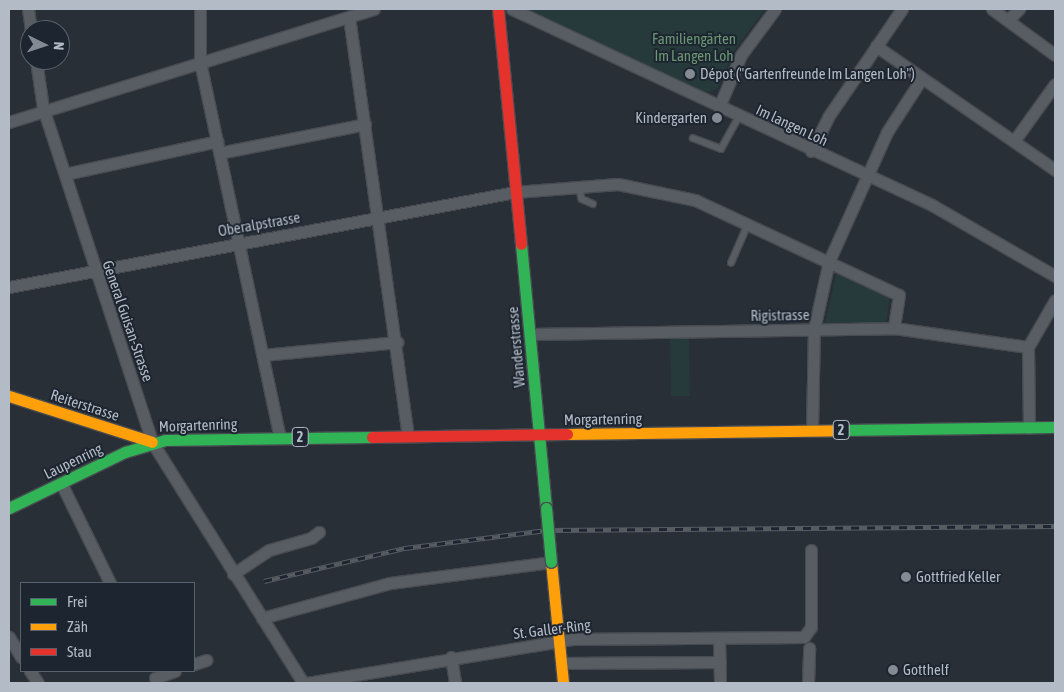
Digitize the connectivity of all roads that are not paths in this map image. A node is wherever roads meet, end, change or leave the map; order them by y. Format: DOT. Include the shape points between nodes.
graph roads {
  1 [pos="200,9"];
  2 [pos="374,9"];
  3 [pos="498,9"];
  4 [pos="512,9"];
  5 [pos="775,9"];
  6 [pos="902,9"];
  7 [pos="992,9"];
  8 [pos="1019,9"];
  9 [pos="349,17"];
  10 [pos="1008,20"];
  11 [pos="876,46"];
  12 [pos="1055,55"];
  13 [pos="200,62"];
  14 [pos="37,70"];
  15 [pos="922,78"];
  16 [pos="1055,84"];
  17 [pos="719,107"];
  18 [pos="43,108"];
  19 [pos="739,116"];
  20 [pos="9,122"];
  21 [pos="365,124"];
  22 [pos="693,138"];
  23 [pos="217,141"];
  24 [pos="1014,141"];
  25 [pos="811,150"];
  26 [pos="220,153"];
  27 [pos="1055,170"];
  28 [pos="65,174"];
  29 [pos="866,176"];
  30 [pos="579,185"];
  31 [pos="515,192"];
  32 [pos="593,204"];
  33 [pos="379,218"];
  34 [pos="748,224"];
  35 [pos="239,243"];
  36 [pos="829,262"];
  37 [pos="732,263"];
  38 [pos="94,270"];
  39 [pos="1055,276"];
  40 [pos="9,287"];
  41 [pos="1055,300"];
  42 [pos="894,328"];
  43 [pos="814,329"];
  44 [pos="531,334"];
  45 [pos="397,342"];
  46 [pos="1028,347"];
  47 [pos="263,355"];
  48 [pos="9,396"];
  49 [pos="1055,427"];
  50 [pos="1029,428"];
  51 [pos="812,430"];
  52 [pos="408,435"];
  53 [pos="539,435"];
  54 [pos="280,438"];
  55 [pos="152,442"];
  56 [pos="61,483"];
  57 [pos="9,508"];
  58 [pos="319,532"];
  59 [pos="811,550"];
  60 [pos="551,562"];
  61 [pos="233,574"];
  62 [pos="110,582"];
  63 [pos="262,618"];
  64 [pos="9,637"];
  65 [pos="719,638"];
  66 [pos="558,642"];
  67 [pos="809,648"];
  68 [pos="20,654"];
  69 [pos="451,657"];
  70 [pos="206,660"];
  71 [pos="720,662"];
  72 [pos="561,663"];
  73 [pos="195,664"];
  74 [pos="31,672"];
  75 [pos="172,672"];
  76 [pos="155,677"];
  77 [pos="38,683"];
  78 [pos="303,683"];
  79 [pos="307,683"];
  80 [pos="455,683"];
  81 [pos="563,683"];
  82 [pos="720,683"];
  83 [pos="808,683"];
  1 -- 13 [label="street"];
  2 -- 9 [label="street"];
  3 -- 31 [label="main road, Wanderstrasse"];
  4 -- 17 [label="street, Im langen Loh"];
  5 -- 17 [label="street" via="741,55"];
  6 -- 11 [label="street"];
  7 -- 10 [label="street"];
  8 -- 10 [label="street"];
  9 -- 13 [label="street"];
  9 -- 21 [label="street"];
  10 -- 12 [label="street"];
  11 -- 15 [label="street"];
  11 -- 25 [label="street"];
  13 -- 18 [label="street"];
  13 -- 23 [label="street"];
  14 -- 18 [label="street, General Guisan-Strasse"];
  15 -- 24 [label="street"];
  15 -- 29 [label="street" via="887,132"];
  16 -- 24 [label="street"];
  17 -- 19 [label="street, Im langen Loh"];
  18 -- 20 [label="street"];
  18 -- 28 [label="street, General Guisan-Strasse"];
  19 -- 22 [label="lane" via="725,147 716,149"];
  19 -- 25 [label="street, Im langen Loh"];
  21 -- 26 [label="street"];
  21 -- 33 [label="street"];
  23 -- 26 [label="street"];
  23 -- 28 [label="street"];
  24 -- 27 [label="street"];
  25 -- 29 [label="street, Im langen Loh"];
  26 -- 35 [label="street"];
  28 -- 38 [label="street, General Guisan-Strasse"];
  29 -- 36 [label="street"];
  29 -- 39 [label="street, Im langen Loh" via="932,206"];
  30 -- 31 [label="street, Oberalpstrasse"];
  30 -- 32 [label="lane" via="582,199"];
  30 -- 34 [label="street, Oberalpstrasse" via="618,184 661,190"];
  31 -- 33 [label="street, Oberalpstrasse"];
  31 -- 44 [label="main road, Wanderstrasse"];
  33 -- 35 [label="street, Oberalpstrasse"];
  33 -- 45 [label="street"];
  34 -- 36 [label="street, Oberalpstrasse"];
  34 -- 37 [label="lane"];
  35 -- 38 [label="street, Oberalpstrasse"];
  35 -- 47 [label="street"];
  36 -- 42 [label="street, Oberalpstrasse" via="899,295"];
  36 -- 43 [label="street"];
  38 -- 40 [label="street, Oberalpstrasse"];
  38 -- 55 [label="street, General Guisan-Strasse"];
  41 -- 46 [label="street"];
  42 -- 43 [label="street, Rigistrasse"];
  42 -- 46 [label="street, Rigistrasse"];
  43 -- 44 [label="street, Rigistrasse"];
  43 -- 51 [label="street"];
  44 -- 53 [label="main road, Wanderstrasse"];
  45 -- 47 [label="street"];
  45 -- 52 [label="street"];
  46 -- 50 [label="street"];
  47 -- 54 [label="street"];
  48 -- 55 [label="main road, Reiterstrasse"];
  49 -- 50 [label="main road, Morgartenring / 2"];
  50 -- 51 [label="main road, Morgartenring / 2"];
  51 -- 53 [label="main road, Morgartenring / 2"];
  52 -- 53 [label="main road, Morgartenring / 2"];
  52 -- 54 [label="main road, Morgartenring / 2"];
  53 -- 60 [label="main road, Wanderstrasse, bridge"];
  54 -- 55 [label="main road, Morgartenring / 2"];
  55 -- 56 [label="main road, Laupenring / 2"];
  55 -- 61 [label="street, General Guisan-Strasse"];
  56 -- 57 [label="main road, Laupenring / 2"];
  56 -- 62 [label="street"];
  58 -- 61 [label="street" via="311,538 269,550"];
  59 -- 65 [label="street, St. Galler-Ring" via="811,627 804,637"];
  60 -- 63 [label="street" via="390,583"];
  60 -- 66 [label="main road, Wanderstrasse"];
  61 -- 63 [label="street, General Guisan-Strasse"];
  63 -- 78 [label="street, General Guisan-Strasse"];
  64 -- 68 [label="street"];
  65 -- 66 [label="street, St. Galler-Ring"];
  65 -- 71 [label="street"];
  66 -- 69 [label="street, St. Galler-Ring"];
  66 -- 72 [label="main road, Wanderstrasse"];
  67 -- 83 [label="street"];
  69 -- 79 [label="street, St. Galler-Ring"];
  69 -- 80 [label="street"];
  70 -- 73 [label="street"];
  71 -- 72 [label="street"];
  71 -- 82 [label="street"];
  72 -- 81 [label="main road, Wanderstrasse"];
  74 -- 77 [label="street"];
  75 -- 76 [label="street"];
}
